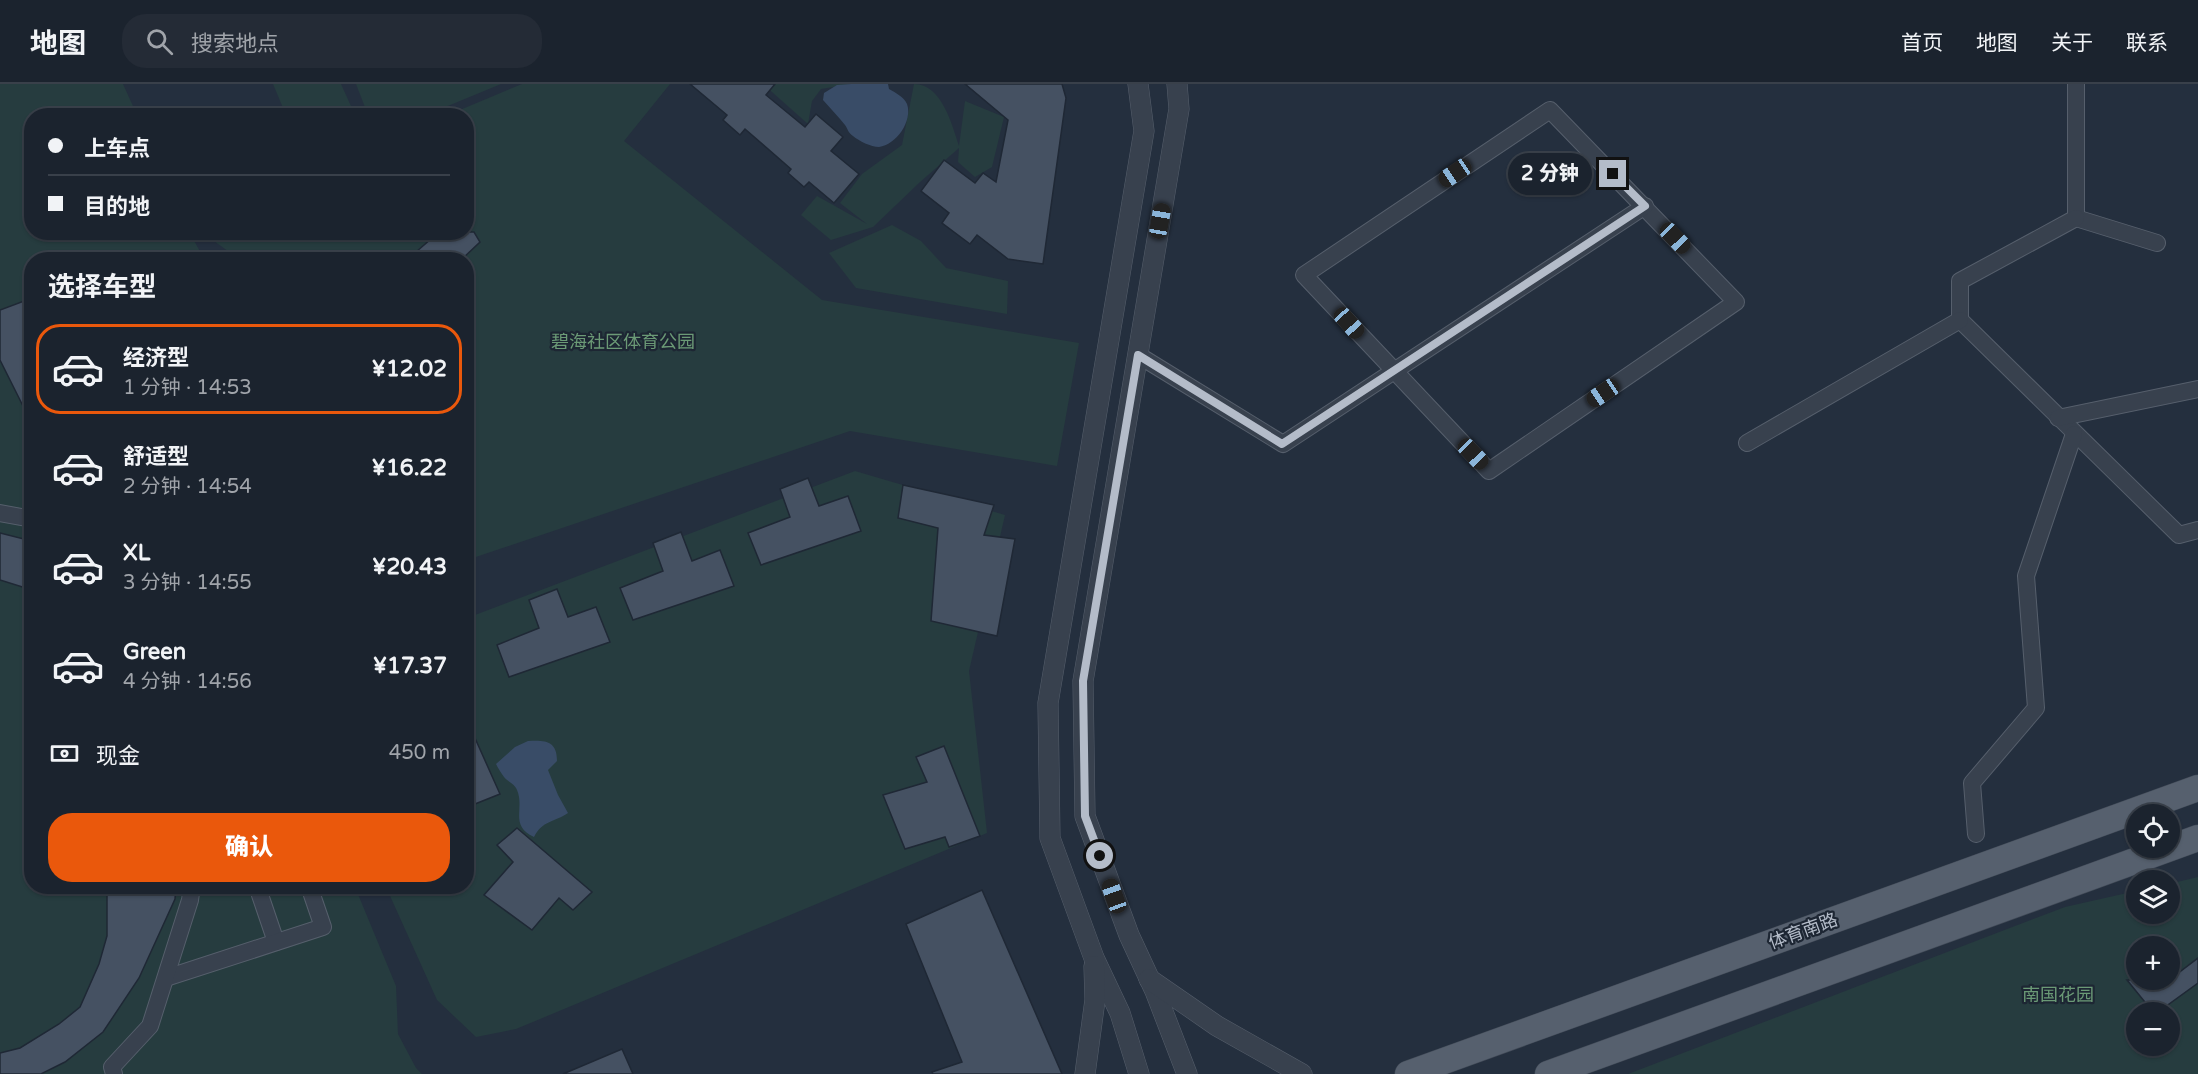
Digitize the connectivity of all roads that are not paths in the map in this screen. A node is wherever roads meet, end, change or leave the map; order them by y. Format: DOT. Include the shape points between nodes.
graph roads {
  1 [pos="1138,84"];
  2 [pos="1177,84"];
  3 [pos="2076,84"];
  4 [pos="1645,206"];
  5 [pos="2076,218"];
  6 [pos="2157,243"];
  7 [pos="1960,320"];
  8 [pos="1138,355"];
  9 [pos="1393,371"];
  10 [pos="2198,389"];
  11 [pos="2058,418"];
  12 [pos="2074,434"];
  13 [pos="1747,443"];
  14 [pos="0,513"];
  15 [pos="24,518"];
  16 [pos="2198,530"];
  17 [pos="2198,788"];
  18 [pos="1976,834"];
  19 [pos="2198,838"];
  20 [pos="191,894"];
  21 [pos="260,894"];
  22 [pos="312,894"];
  23 [pos="276,942"];
  24 [pos="1094,958"];
  25 [pos="166,978"];
  26 [pos="1149,979"];
  27 [pos="111,1072"];
  28 [pos="1086,1074"];
  29 [pos="1139,1074"];
  30 [pos="1187,1074"];
  31 [pos="1302,1074"];
  32 [pos="1408,1074"];
  33 [pos="1548,1074"];
  1 -- 24 [label="street" via="1144,131 1048,703 1050,838"];
  2 -- 8 [label="street" via="1179,109"];
  3 -- 5 [label="street"];
  4 -- 9 [label="street"];
  4 -- 9 [label="street" via="1550,110 1304,275"];
  4 -- 9 [label="street" via="1736,302 1489,471"];
  5 -- 6 [label="street"];
  5 -- 7 [label="street" via="1960,280"];
  7 -- 11 [label="street"];
  7 -- 13 [label="street"];
  8 -- 9 [label="street" via="1282,444"];
  8 -- 26 [label="street" via="1083,681 1083,756 1085,816"];
  10 -- 11 [label="street"];
  11 -- 12 [label="street"];
  12 -- 16 [label="street" via="2179,535"];
  12 -- 18 [label="street" via="2026,576 2036,708 1972,783"];
  14 -- 15 [label="street"];
  17 -- 32 [label="main road, 体育南路"];
  19 -- 33 [label="main road"];
  20 -- 25 [label="street"];
  21 -- 23 [label="street"];
  22 -- 23 [label="street" via="323,927"];
  23 -- 25 [label="street"];
  24 -- 28 [label="street" via="1095,1000"];
  24 -- 29 [label="street" via="1120,1013"];
  25 -- 27 [label="street" via="150,1026"];
  26 -- 30 [label="street"];
  26 -- 31 [label="street" via="1217,1026"];
}
